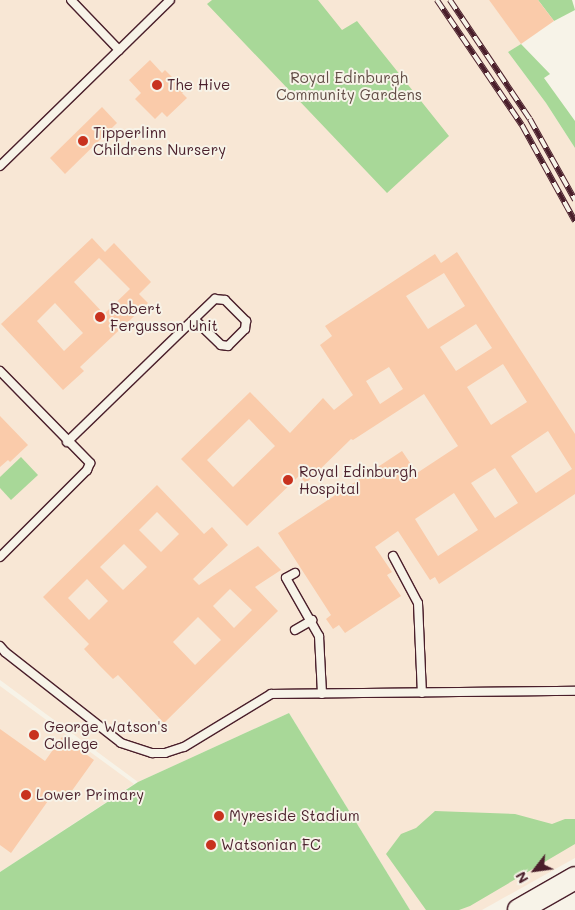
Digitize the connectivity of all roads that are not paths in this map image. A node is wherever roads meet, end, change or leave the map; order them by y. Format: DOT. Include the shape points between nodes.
graph roads {
  1 [pos="71,0"];
  2 [pos="170,0"];
  3 [pos="119,50"];
  4 [pos="0,166"];
  5 [pos="194,319"];
  6 [pos="0,371"];
  7 [pos="67,442"];
  8 [pos="392,556"];
  9 [pos="0,558"];
  10 [pos="295,573"];
  11 [pos="312,620"];
  12 [pos="295,630"];
  13 [pos="0,646"];
  14 [pos="575,691"];
  15 [pos="422,693"];
  16 [pos="322,694"];
  17 [pos="575,878"];
  18 [pos="525,909"];
  1 -- 3 [label="lane"];
  2 -- 3 [label="lane"];
  3 -- 4 [label="lane"];
  5 -- 5 [label="lane" via="215,299 225,300 246,320 245,329 228,346 220,345"];
  5 -- 7 [label="lane"];
  6 -- 7 [label="lane"];
  7 -- 9 [label="lane" via="90,463 88,470"];
  8 -- 15 [label="lane" via="418,603"];
  10 -- 11 [label="lane" via="286,578"];
  11 -- 12 [label="lane"];
  11 -- 16 [label="lane" via="319,636"];
  13 -- 16 [label="lane" via="122,742 152,753 184,747 271,694"];
  14 -- 15 [label="lane"];
  15 -- 16 [label="lane"];
  17 -- 18 [label="street"];
}
